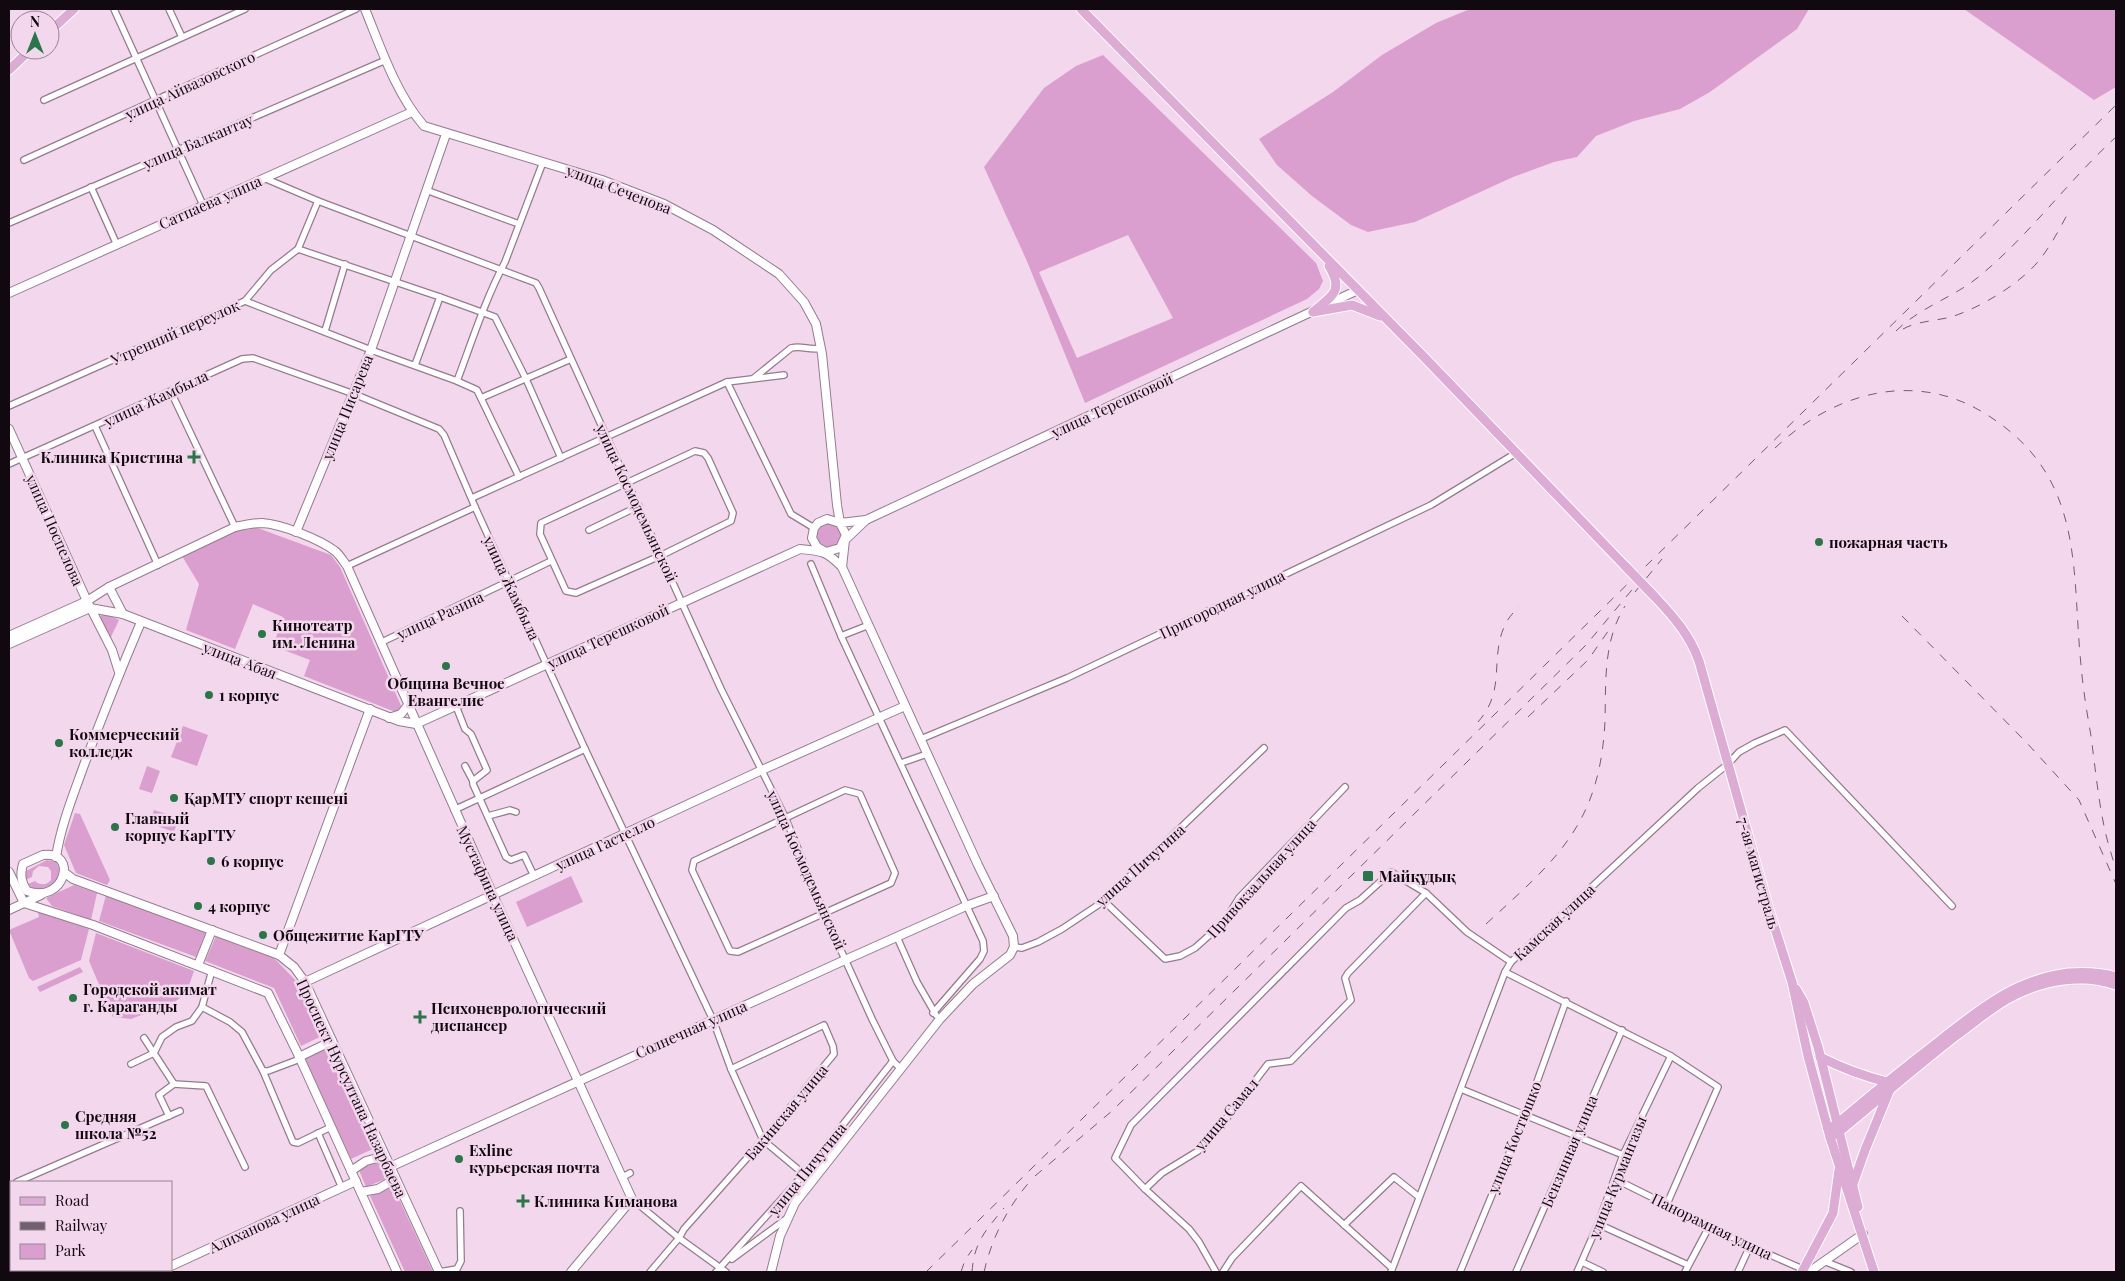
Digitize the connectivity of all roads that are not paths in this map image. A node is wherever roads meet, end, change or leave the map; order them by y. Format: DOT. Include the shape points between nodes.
graph roads {
  1 [pos="74,9"];
  2 [pos="114,9"];
  3 [pos="169,9"];
  4 [pos="227,9"];
  5 [pos="245,9"];
  6 [pos="356,9"];
  7 [pos="365,9"];
  8 [pos="1082,9"];
  9 [pos="230,16"];
  10 [pos="60,22"];
  11 [pos="182,37"];
  12 [pos="137,58"];
  13 [pos="20,60"];
  14 [pos="386,60"];
  15 [pos="9,70"];
  16 [pos="44,100"];
  17 [pos="156,100"];
  18 [pos="412,112"];
  19 [pos="446,134"];
  20 [pos="179,150"];
  21 [pos="24,160"];
  22 [pos="544,162"];
  23 [pos="264,178"];
  24 [pos="91,187"];
  25 [pos="426,190"];
  26 [pos="318,201"];
  27 [pos="203,205"];
  28 [pos="9,223"];
  29 [pos="519,224"];
  30 [pos="410,237"];
  31 [pos="117,245"];
  32 [pos="298,249"];
  33 [pos="1323,256"];
  34 [pos="345,264"];
  35 [pos="502,269"];
  36 [pos="394,280"];
  37 [pos="1358,290"];
  38 [pos="9,293"];
  39 [pos="440,296"];
  40 [pos="244,301"];
  41 [pos="483,312"];
  42 [pos="1313,312"];
  43 [pos="1386,319"];
  44 [pos="325,331"];
  45 [pos="821,348"];
  46 [pos="371,350"];
  47 [pos="571,359"];
  48 [pos="415,365"];
  49 [pos="784,375"];
  50 [pos="526,379"];
  51 [pos="752,379"];
  52 [pos="457,381"];
  53 [pos="727,382"];
  54 [pos="170,392"];
  55 [pos="354,394"];
  56 [pos="481,398"];
  57 [pos="9,406"];
  58 [pos="95,426"];
  59 [pos="9,429"];
  60 [pos="607,438"];
  61 [pos="1516,453"];
  62 [pos="22,458"];
  63 [pos="561,458"];
  64 [pos="9,464"];
  65 [pos="519,477"];
  66 [pos="627,482"];
  67 [pos="472,498"];
  68 [pos="837,505"];
  69 [pos="639,506"];
  70 [pos="475,507"];
  71 [pos="828,519"];
  72 [pos="866,520"];
  73 [pos="840,523"];
  74 [pos="235,527"];
  75 [pos="589,530"];
  76 [pos="813,530"];
  77 [pos="296,532"];
  78 [pos="845,540"];
  79 [pos="800,549"];
  80 [pos="822,550"];
  81 [pos="662,555"];
  82 [pos="551,561"];
  83 [pos="158,564"];
  84 [pos="811,564"];
  85 [pos="347,566"];
  86 [pos="842,567"];
  87 [pos="509,582"];
  88 [pos="109,586"];
  89 [pos="682,602"];
  90 [pos="88,604"];
  91 [pos="123,614"];
  92 [pos="141,622"];
  93 [pos="869,625"];
  94 [pos="9,636"];
  95 [pos="841,636"];
  96 [pos="382,642"];
  97 [pos="9,644"];
  98 [pos="547,665"];
  99 [pos="119,672"];
  100 [pos="409,704"];
  101 [pos="456,706"];
  102 [pos="905,706"];
  103 [pos="370,709"];
  104 [pos="389,718"];
  105 [pos="881,718"];
  106 [pos="416,724"];
  107 [pos="921,739"];
  108 [pos="1264,748"];
  109 [pos="585,749"];
  110 [pos="927,754"];
  111 [pos="901,763"];
  112 [pos="1728,764"];
  113 [pos="465,766"];
  114 [pos="762,770"];
  115 [pos="473,781"];
  116 [pos="1345,787"];
  117 [pos="480,798"];
  118 [pos="454,810"];
  119 [pos="516,812"];
  120 [pos="488,816"];
  121 [pos="785,817"];
  122 [pos="626,833"];
  123 [pos="59,836"];
  124 [pos="47,855"];
  125 [pos="56,857"];
  126 [pos="23,864"];
  127 [pos="9,871"];
  128 [pos="65,873"];
  129 [pos="534,876"];
  130 [pos="27,891"];
  131 [pos="47,892"];
  132 [pos="1426,893"];
  133 [pos="493,895"];
  134 [pos="994,896"];
  135 [pos="33,898"];
  136 [pos="1104,901"];
  137 [pos="24,903"];
  138 [pos="966,906"];
  139 [pos="1952,906"];
  140 [pos="9,910"];
  141 [pos="52,911"];
  142 [pos="824,913"];
  143 [pos="212,930"];
  144 [pos="896,937"];
  145 [pos="1014,947"];
  146 [pos="280,955"];
  147 [pos="846,960"];
  148 [pos="1512,962"];
  149 [pos="198,965"];
  150 [pos="212,970"];
  151 [pos="1505,972"];
  152 [pos="2116,977"];
  153 [pos="962,980"];
  154 [pos="305,982"];
  155 [pos="1792,982"];
  156 [pos="2116,985"];
  157 [pos="969,988"];
  158 [pos="1566,1001"];
  159 [pos="202,1007"];
  160 [pos="933,1013"];
  161 [pos="940,1019"];
  162 [pos="713,1020"];
  163 [pos="1622,1030"];
  164 [pos="144,1038"];
  165 [pos="332,1041"];
  166 [pos="154,1054"];
  167 [pos="1671,1056"];
  168 [pos="1820,1057"];
  169 [pos="300,1058"];
  170 [pos="893,1062"];
  171 [pos="131,1064"];
  172 [pos="900,1068"];
  173 [pos="731,1069"];
  174 [pos="263,1071"];
  175 [pos="579,1080"];
  176 [pos="174,1084"];
  177 [pos="1889,1085"];
  178 [pos="1461,1089"];
  179 [pos="180,1111"];
  180 [pos="1525,1115"];
  181 [pos="169,1116"];
  182 [pos="331,1127"];
  183 [pos="1839,1127"];
  184 [pos="318,1133"];
  185 [pos="1829,1133"];
  186 [pos="1575,1135"];
  187 [pos="763,1140"];
  188 [pos="1623,1155"];
  189 [pos="385,1156"];
  190 [pos="245,1167"];
  191 [pos="390,1167"];
  192 [pos="1839,1168"];
  193 [pos="352,1172"];
  194 [pos="804,1174"];
  195 [pos="395,1178"];
  196 [pos="1615,1179"];
  197 [pos="19,1181"];
  198 [pos="356,1181"];
  199 [pos="812,1182"];
  200 [pos="1853,1184"];
  201 [pos="342,1188"];
  202 [pos="1145,1189"];
  203 [pos="362,1192"];
  204 [pos="1419,1197"];
  205 [pos="632,1199"];
  206 [pos="1667,1204"];
  207 [pos="460,1211"];
  208 [pos="786,1219"];
  209 [pos="1598,1224"];
  210 [pos="1344,1225"];
  211 [pos="1710,1225"];
  212 [pos="1863,1234"];
  213 [pos="679,1238"];
  214 [pos="1750,1246"];
  215 [pos="1824,1261"];
  216 [pos="1582,1262"];
  217 [pos="1688,1265"];
  218 [pos="172,1266"];
  219 [pos="718,1270"];
  220 [pos="1391,1270"];
  221 [pos="397,1272"];
  222 [pos="439,1272"];
  223 [pos="571,1272"];
  224 [pos="650,1272"];
  225 [pos="726,1272"];
  226 [pos="771,1272"];
  227 [pos="1216,1272"];
  228 [pos="1222,1272"];
  229 [pos="1460,1272"];
  230 [pos="1516,1272"];
  231 [pos="1577,1272"];
  232 [pos="1603,1272"];
  233 [pos="1685,1272"];
  234 [pos="1738,1272"];
  235 [pos="1806,1272"];
  236 [pos="1851,1272"];
  237 [pos="1874,1272"];
  1 -- 10 [label="main road"];
  2 -- 12 [label="street"];
  3 -- 11 [label="street"];
  4 -- 9 [label="street"];
  5 -- 9 [label="street"];
  6 -- 17 [label="street, улица Айвазовского"];
  7 -- 14 [label="main road, улица Сеченова"];
  8 -- 33 [label="main road"];
  9 -- 11 [label="street"];
  11 -- 12 [label="street"];
  12 -- 16 [label="street"];
  12 -- 17 [label="street"];
  13 -- 15 [label="main road"];
  14 -- 18 [label="main road, улица Сеченова"];
  14 -- 20 [label="street, улица Балкантау"];
  17 -- 20 [label="street"];
  17 -- 21 [label="street, улица Айвазовского"];
  18 -- 19 [label="main road, улица Сеченова" via="424,126"];
  18 -- 23 [label="main road, Сатпаева улица"];
  19 -- 22 [label="main road, улица Сеченова"];
  19 -- 25 [label="main road, улица Писарева"];
  20 -- 24 [label="street, улица Балкантау"];
  20 -- 27 [label="street"];
  22 -- 29 [label="street"];
  22 -- 45 [label="main road, улица Сеченова" via="664,204 713,230 779,274 804,302 816,324"];
  23 -- 26 [label="street, улица Космодемьянской"];
  23 -- 27 [label="main road, Сатпаева улица"];
  24 -- 28 [label="street, улица Балкантау"];
  24 -- 31 [label="street"];
  25 -- 29 [label="street"];
  25 -- 30 [label="main road, улица Писарева"];
  26 -- 30 [label="street, улица Космодемьянской"];
  26 -- 32 [label="street"];
  27 -- 31 [label="main road, Сатпаева улица"];
  29 -- 35 [label="street"];
  30 -- 35 [label="street, улица Космодемьянской"];
  30 -- 36 [label="main road, улица Писарева"];
  31 -- 38 [label="main road, Сатпаева улица"];
  32 -- 34 [label="street"];
  32 -- 40 [label="street" via="271,270"];
  33 -- 37 [label="main road, 7-ая магистраль"];
  33 -- 42 [label="main road" via="1337,284 1334,295"];
  34 -- 36 [label="street"];
  34 -- 44 [label="street"];
  35 -- 41 [label="street"];
  35 -- 47 [label="street, улица Космодемьянской" via="536,283"];
  36 -- 39 [label="street"];
  36 -- 46 [label="main road, улица Писарева"];
  37 -- 42 [label="main road, улица Терешковой"];
  37 -- 43 [label="main road, 7-ая магистраль"];
  39 -- 41 [label="street"];
  39 -- 48 [label="street"];
  40 -- 44 [label="street, Утренний переулок"];
  40 -- 57 [label="street, Утренний переулок"];
  41 -- 50 [label="street" via="495,318"];
  41 -- 52 [label="street"];
  42 -- 43 [label="main road" via="1352,305"];
  42 -- 72 [label="main road, улица Терешковой"];
  43 -- 61 [label="main road, 7-ая магистраль"];
  44 -- 46 [label="street, Утренний переулок"];
  45 -- 51 [label="street" via="791,348"];
  45 -- 68 [label="main road, улица Сеченова"];
  46 -- 48 [label="street, Утренний переулок"];
  46 -- 55 [label="main road, улица Писарева"];
  47 -- 50 [label="street"];
  47 -- 60 [label="street, улица Космодемьянской"];
  48 -- 52 [label="street, Утренний переулок"];
  49 -- 51 [label="street"];
  50 -- 56 [label="street"];
  50 -- 63 [label="street"];
  51 -- 53 [label="street"];
  52 -- 56 [label="street, Утренний переулок" via="477,390"];
  53 -- 60 [label="street"];
  53 -- 76 [label="street" via="791,514"];
  54 -- 55 [label="street, улица Жамбыла" via="242,358 253,358"];
  54 -- 58 [label="street, улица Жамбыла"];
  54 -- 74 [label="street"];
  55 -- 67 [label="street, улица Жамбыла" via="439,429"];
  55 -- 77 [label="main road, улица Писарева"];
  56 -- 65 [label="street, Утренний переулок"];
  58 -- 62 [label="street, улица Жамбыла"];
  58 -- 83 [label="street"];
  59 -- 62 [label="main road, улица Поспелова"];
  60 -- 63 [label="street"];
  60 -- 66 [label="street, улица Космодемьянской"];
  61 -- 107 [label="street, Пригородная улица" via="1441,501 1067,678"];
  61 -- 112 [label="main road, 7-ая магистраль, bridge" via="1680,624 1699,661"];
  62 -- 64 [label="street, улица Жамбыла"];
  62 -- 90 [label="main road, улица Поспелова"];
  63 -- 65 [label="street"];
  65 -- 67 [label="street"];
  66 -- 69 [label="street, улица Космодемьянской"];
  66 -- 81 [label="street" via="695,451 704,453 708,458 734,513 733,518 728,524"];
  66 -- 82 [label="street" via="541,523 540,534"];
  67 -- 70 [label="street, улица Жамбыла"];
  68 -- 71 [label="main road"];
  68 -- 73 [label="main road"];
  69 -- 75 [label="street"];
  69 -- 81 [label="street, улица Космодемьянской"];
  70 -- 85 [label="street"];
  70 -- 87 [label="street, улица Жамбыла"];
  71 -- 73 [label="main road, улица Терешковой"];
  71 -- 76 [label="main road, улица Терешковой" via="818,523"];
  72 -- 73 [label="main road, улица Терешковой"];
  72 -- 78 [label="main road, улица Терешковой"];
  73 -- 78 [label="main road" via="845,530"];
  74 -- 77 [label="main road" via="264,523"];
  74 -- 83 [label="main road"];
  76 -- 79 [label="main road, улица Терешковой"];
  76 -- 80 [label="main road" via="814,543"];
  77 -- 85 [label="main road, Мустафина улица" via="335,551"];
  78 -- 80 [label="main road, улица Терешковой" via="836,551"];
  78 -- 86 [label="main road"];
  79 -- 80 [label="main road, улица Терешковой"];
  79 -- 89 [label="main road, улица Терешковой"];
  80 -- 86 [label="main road"];
  81 -- 82 [label="street" via="573,594 564,589"];
  81 -- 89 [label="street, улица Космодемьянской"];
  82 -- 87 [label="street, улица Разина"];
  83 -- 88 [label="main road"];
  84 -- 95 [label="street"];
  85 -- 96 [label="main road, Мустафина улица"];
  86 -- 93 [label="main road"];
  87 -- 96 [label="street, улица Разина"];
  87 -- 98 [label="street, улица Жамбыла"];
  88 -- 90 [label="main road"];
  88 -- 91 [label="main road"];
  89 -- 98 [label="main road, улица Терешковой"];
  89 -- 114 [label="street, улица Космодемьянской"];
  90 -- 91 [label="main road, улица Абая"];
  90 -- 94 [label="main road"];
  90 -- 97 [label="main road"];
  90 -- 99 [label="main road" via="112,650"];
  91 -- 92 [label="main road, улица Абая"];
  92 -- 99 [label="main road"];
  92 -- 103 [label="main road, улица Абая"];
  93 -- 95 [label="street"];
  93 -- 102 [label="main road"];
  95 -- 105 [label="street"];
  96 -- 100 [label="main road, Мустафина улица"];
  98 -- 101 [label="main road, улица Терешковой"];
  98 -- 109 [label="street, улица Жамбыла"];
  99 -- 123 [label="main road"];
  100 -- 104 [label="main road" via="401,714"];
  100 -- 106 [label="main road, Мустафина улица"];
  101 -- 106 [label="main road, улица Терешковой"];
  101 -- 115 [label="street" via="487,770"];
  102 -- 105 [label="main road, улица Гастелло"];
  102 -- 107 [label="main road"];
  103 -- 104 [label="main road, улица Абая"];
  103 -- 146 [label="main road"];
  104 -- 106 [label="main road, улица Абая"];
  105 -- 111 [label="street"];
  105 -- 114 [label="main road, улица Гастелло"];
  106 -- 118 [label="main road, Мустафина улица"];
  107 -- 110 [label="main road"];
  108 -- 136 [label="street, улица Пичугина"];
  109 -- 117 [label="street"];
  109 -- 122 [label="street, улица Жамбыла"];
  110 -- 111 [label="street"];
  110 -- 134 [label="main road"];
  111 -- 138 [label="street"];
  112 -- 139 [label="street, Камская улица" via="1739,752 1785,730"];
  112 -- 148 [label="street, Камская улица" via="1698,788"];
  112 -- 155 [label="main road, 7-ая магистраль"];
  113 -- 115 [label="street"];
  114 -- 121 [label="street, улица Космодемьянской"];
  114 -- 122 [label="main road, улица Гастелло"];
  115 -- 117 [label="street"];
  116 -- 136 [label="street, Привокзальная улица" via="1239,898 1224,922 1195,948 1180,956 1165,959"];
  117 -- 118 [label="street"];
  117 -- 120 [label="street"];
  118 -- 133 [label="main road, Мустафина улица"];
  119 -- 120 [label="street" via="510,810"];
  120 -- 129 [label="street" via="507,858 511,860 524,855"];
  121 -- 142 [label="street, улица Космодемьянской"];
  121 -- 142 [label="street" via="845,790 860,794 895,873 891,883"];
  121 -- 142 [label="street" via="694,861 692,870 730,951 738,952"];
  122 -- 129 [label="main road, улица Гастелло"];
  122 -- 162 [label="street, улица Жамбыла"];
  123 -- 124 [label="main road"];
  123 -- 125 [label="main road"];
  124 -- 125 [label="main road"];
  124 -- 126 [label="main road"];
  125 -- 128 [label="main road"];
  126 -- 127 [label="main road"];
  126 -- 130 [label="main road" via="21,881"];
  127 -- 137 [label="main road"];
  128 -- 131 [label="main road" via="58,886"];
  128 -- 143 [label="main road, Проспект Нурсултана Назарбаева" via="73,879"];
  129 -- 133 [label="main road, улица Гастелло"];
  130 -- 131 [label="main road"];
  130 -- 135 [label="main road"];
  131 -- 135 [label="main road"];
  132 -- 148 [label="street" via="1467,932"];
  132 -- 202 [label="street, улица Самал" via="1348,973 1345,978 1351,1000 1291,1061 1268,1064 1198,1151 1162,1173"];
  132 -- 202 [label="street" via="1391,872 1346,908 1131,1125 1115,1158"];
  133 -- 154 [label="main road, улица Гастелло"];
  133 -- 175 [label="main road, Мустафина улица"];
  134 -- 138 [label="main road, Солнечная улица"];
  134 -- 145 [label="main road" via="1013,936"];
  135 -- 137 [label="main road"];
  135 -- 141 [label="main road"];
  136 -- 145 [label="street, улица Пичугина" via="1038,942 1022,948"];
  137 -- 140 [label="main road"];
  137 -- 141 [label="main road"];
  138 -- 144 [label="main road, Солнечная улица"];
  138 -- 153 [label="street" via="984,941 984,951"];
  141 -- 149 [label="main road"];
  142 -- 147 [label="street, улица Космодемьянской"];
  143 -- 146 [label="main road, Проспект Нурсултана Назарбаева"];
  143 -- 149 [label="main road"];
  144 -- 147 [label="main road, Солнечная улица"];
  144 -- 160 [label="street"];
  145 -- 157 [label="main road" via="1010,955"];
  146 -- 154 [label="main road, Проспект Нурсултана Назарбаева"];
  147 -- 162 [label="main road, Солнечная улица"];
  147 -- 170 [label="street, улица Космодемьянской"];
  148 -- 151 [label="street, Камская улица"];
  149 -- 150 [label="main road"];
  150 -- 159 [label="street"];
  150 -- 169 [label="main road" via="268,993"];
  151 -- 158 [label="street"];
  151 -- 178 [label="street, Камская улица"];
  152 -- 177 [label="main road" via="2104,973 2060,974 2010,990 1983,1008"];
  153 -- 157 [label="street"];
  153 -- 160 [label="street"];
  154 -- 165 [label="main road, Проспект Нурсултана Назарбаева"];
  155 -- 168 [label="main road" via="1804,1003"];
  155 -- 185 [label="main road"];
  156 -- 177 [label="main road" via="2079,979 2052,982 2013,996"];
  157 -- 161 [label="main road"];
  158 -- 163 [label="street"];
  158 -- 180 [label="street, улица Костюшко"];
  159 -- 166 [label="street" via="192,1021 162,1036"];
  159 -- 174 [label="street" via="242,1032"];
  160 -- 161 [label="street"];
  161 -- 172 [label="main road"];
  162 -- 173 [label="street, улица Жамбыла"];
  162 -- 175 [label="main road, Солнечная улица"];
  163 -- 167 [label="street"];
  163 -- 186 [label="street, Бензинная улица"];
  164 -- 166 [label="street"];
  165 -- 169 [label="main road"];
  165 -- 189 [label="main road, Проспект Нурсултана Назарбаева"];
  166 -- 171 [label="street"];
  166 -- 176 [label="street"];
  167 -- 188 [label="street, улица Курмангазы"];
  167 -- 206 [label="street" via="1718,1087"];
  168 -- 177 [label="main road"];
  168 -- 183 [label="main road"];
  169 -- 174 [label="street"];
  169 -- 182 [label="main road"];
  170 -- 172 [label="street, улица Космодемьянской"];
  170 -- 194 [label="street, улица Пичугина"];
  172 -- 199 [label="main road"];
  173 -- 187 [label="street, улица Жамбыла"];
  173 -- 187 [label="street, Бакинская улица" via="824,1025 834,1054"];
  174 -- 184 [label="street" via="293,1142 298,1143"];
  175 -- 191 [label="main road, Солнечная улица"];
  175 -- 205 [label="main road, Мустафина улица" via="626,1175"];
  176 -- 181 [label="street" via="159,1095"];
  176 -- 190 [label="street" via="206,1086"];
  177 -- 183 [label="main road"];
  177 -- 200 [label="main road"];
  178 -- 180 [label="street"];
  178 -- 204 [label="street, Камская улица"];
  179 -- 181 [label="street"];
  180 -- 186 [label="street"];
  180 -- 229 [label="street, улица Костюшко"];
  181 -- 197 [label="street"];
  182 -- 184 [label="street"];
  182 -- 193 [label="main road"];
  183 -- 185 [label="main road"];
  183 -- 200 [label="main road"];
  184 -- 201 [label="street"];
  185 -- 192 [label="main road"];
  186 -- 188 [label="street"];
  186 -- 230 [label="street, Бензинная улица"];
  187 -- 194 [label="street, улица Жамбыла"];
  187 -- 213 [label="street, Бакинская улица"];
  188 -- 196 [label="street, улица Курмангазы"];
  189 -- 191 [label="main road, Проспект Нурсултана Назарбаева"];
  189 -- 193 [label="main road" via="366,1161"];
  191 -- 195 [label="main road, Проспект Нурсултана Назарбаева"];
  192 -- 212 [label="main road"];
  192 -- 235 [label="main road" via="1833,1213"];
  193 -- 198 [label="main road"];
  194 -- 199 [label="street, улица Жамбыла"];
  194 -- 219 [label="street, улица Пичугина"];
  195 -- 203 [label="main road" via="378,1189"];
  195 -- 222 [label="main road, Проспект Нурсултана Назарбаева"];
  196 -- 206 [label="street, Панорамная улица"];
  196 -- 209 [label="street, улица Курмангазы"];
  198 -- 201 [label="main road, Алиханова улица"];
  198 -- 203 [label="main road"];
  199 -- 208 [label="main road" via="794,1203"];
  200 -- 212 [label="main road"];
  201 -- 218 [label="main road, Алиханова улица"];
  202 -- 227 [label="street" via="1189,1228"];
  203 -- 221 [label="main road"];
  204 -- 210 [label="street" via="1394,1177"];
  204 -- 220 [label="street, Камская улица"];
  205 -- 213 [label="street, Мустафина улица"];
  205 -- 223 [label="main road"];
  206 -- 211 [label="street, Панорамная улица"];
  207 -- 222 [label="street" via="461,1261 457,1269"];
  208 -- 219 [label="street"];
  208 -- 226 [label="main road"];
  209 -- 216 [label="street, улица Курмангазы"];
  209 -- 217 [label="street"];
  210 -- 220 [label="street"];
  210 -- 228 [label="street" via="1301,1186"];
  211 -- 214 [label="street, Панорамная улица"];
  211 -- 217 [label="street"];
  212 -- 215 [label="main road"];
  212 -- 237 [label="main road"];
  213 -- 219 [label="street, Мустафина улица"];
  213 -- 224 [label="street, Бакинская улица"];
  214 -- 234 [label="street"];
  214 -- 235 [label="street, Панорамная улица"];
  215 -- 235 [label="main road"];
  215 -- 236 [label="street"];
  216 -- 231 [label="street, улица Курмангазы"];
  216 -- 232 [label="street"];
  217 -- 233 [label="street"];
  219 -- 225 [label="street, Мустафина улица"];
}
